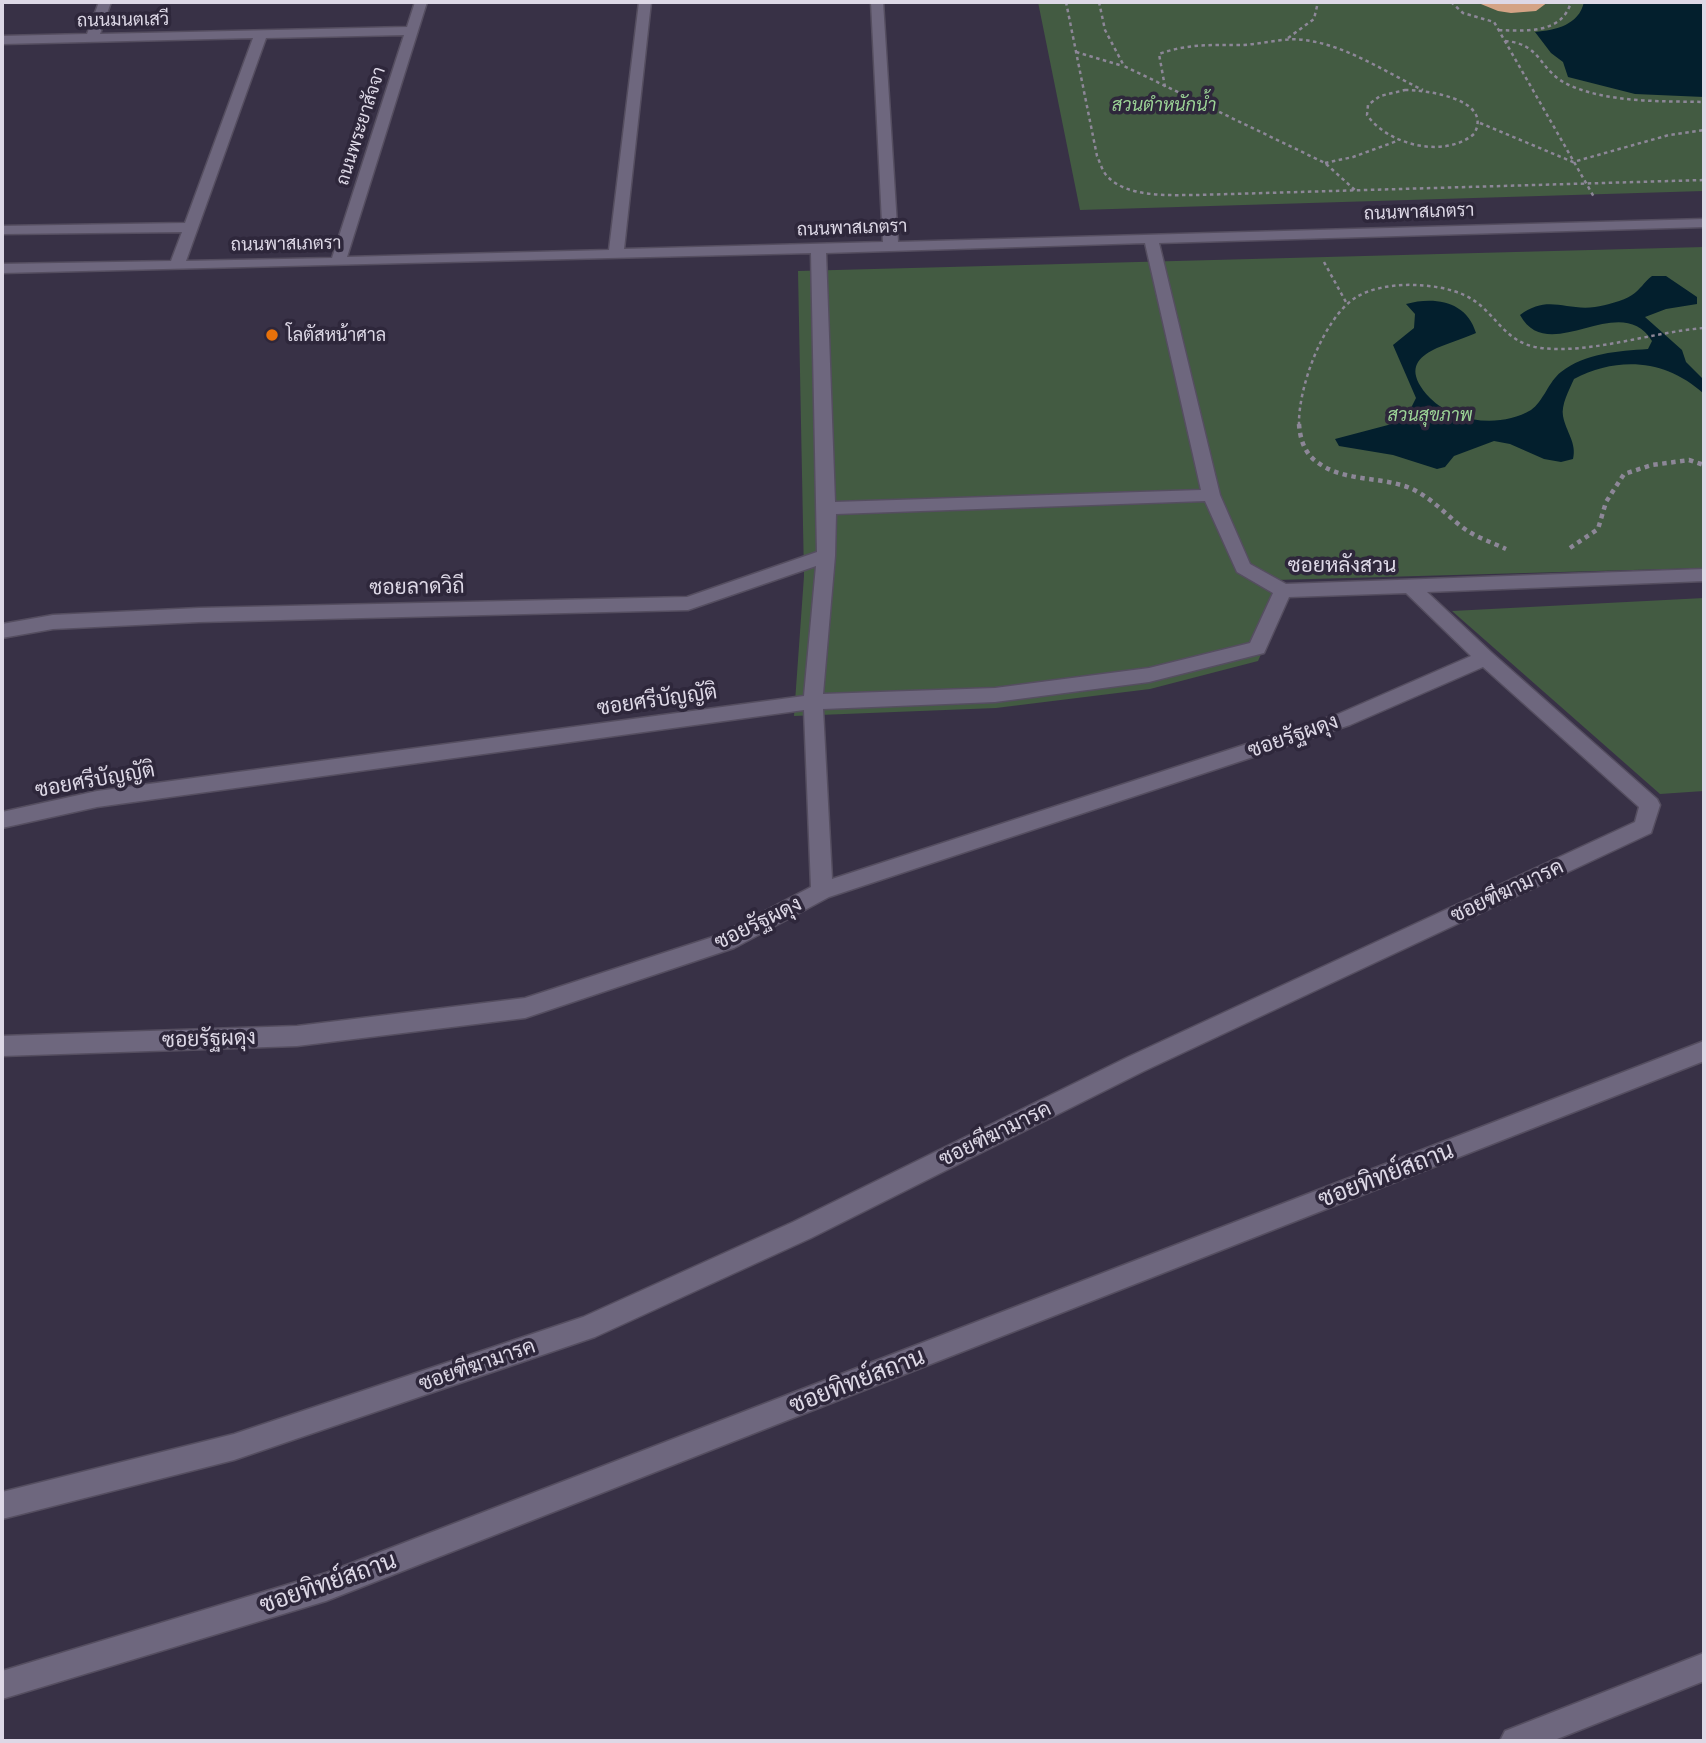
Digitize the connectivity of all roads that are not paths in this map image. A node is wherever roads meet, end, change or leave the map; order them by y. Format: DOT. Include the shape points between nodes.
graph roads {
  1 [pos="105,2"];
  2 [pos="421,2"];
  3 [pos="645,2"];
  4 [pos="877,2"];
  5 [pos="412,31"];
  6 [pos="261,34"];
  7 [pos="92,38"];
  8 [pos="2,40"];
  9 [pos="1704,223"];
  10 [pos="191,227"];
  11 [pos="2,230"];
  12 [pos="1150,239"];
  13 [pos="891,246"];
  14 [pos="818,248"];
  15 [pos="617,254"];
  16 [pos="338,262"];
  17 [pos="177,265"];
  18 [pos="2,269"];
  19 [pos="1211,495"];
  20 [pos="827,508"];
  21 [pos="826,556"];
  22 [pos="1704,576"];
  23 [pos="1412,588"];
  24 [pos="1283,590"];
  25 [pos="2,631"];
  26 [pos="1485,658"];
  27 [pos="813,702"];
  28 [pos="2,820"];
  29 [pos="822,891"];
  30 [pos="2,1046"];
  31 [pos="1704,1051"];
  32 [pos="2,1506"];
  33 [pos="1704,1667"];
  34 [pos="2,1685"];
  35 [pos="1515,1741"];
  1 -- 7 [label="street"];
  2 -- 5 [label="street, ถนนพระยาสัจจา"];
  3 -- 15 [label="street"];
  4 -- 13 [label="street"];
  5 -- 6 [label="street, ถนนมนตเสวี"];
  5 -- 16 [label="street, ถนนพระยาสัจจา"];
  6 -- 7 [label="street, ถนนมนตเสวี"];
  6 -- 10 [label="street"];
  7 -- 8 [label="street, ถนนมนตเสวี"];
  9 -- 12 [label="street, ถนนพาสเภตรา"];
  10 -- 11 [label="street"];
  10 -- 17 [label="street"];
  12 -- 13 [label="street, ถนนพาสเภตรา"];
  12 -- 19 [label="street, ซอยหลังสวน"];
  13 -- 14 [label="street, ถนนพาสเภตรา"];
  14 -- 15 [label="street, ถนนพาสเภตรา"];
  14 -- 20 [label="street"];
  15 -- 16 [label="street, ถนนพาสเภตรา"];
  16 -- 17 [label="street, ถนนพาสเภตรา"];
  17 -- 18 [label="street, ถนนพาสเภตรา"];
  19 -- 20 [label="street"];
  19 -- 24 [label="street, ซอยหลังสวน" via="1243,568"];
  20 -- 21 [label="street"];
  21 -- 25 [label="street, ซอยลาดวิถี" via="688,603 199,615 53,622"];
  21 -- 27 [label="street"];
  22 -- 23 [label="street, ซอยหลังสวน"];
  23 -- 24 [label="street, ซอยหลังสวน"];
  23 -- 26 [label="street, ซอยฑีฆามารค"];
  24 -- 27 [label="street, ซอยศรีบัญญัติ" via="1257,648 1149,675 995,695"];
  26 -- 29 [label="street, ซอยรัฐผดุง" via="1343,720"];
  26 -- 32 [label="street, ซอยฑีฆามารค" via="1650,805 1644,827 1136,1064 802,1230 586,1328 234,1447"];
  27 -- 28 [label="street, ซอยศรีบัญญัติ" via="97,799"];
  27 -- 29 [label="street"];
  29 -- 30 [label="street, ซอยรัฐผดุง" via="726,942 525,1008 297,1036"];
  31 -- 34 [label="street, ซอยทิทย์สถาน" via="326,1587"];
  33 -- 35 [label="street"];
}
